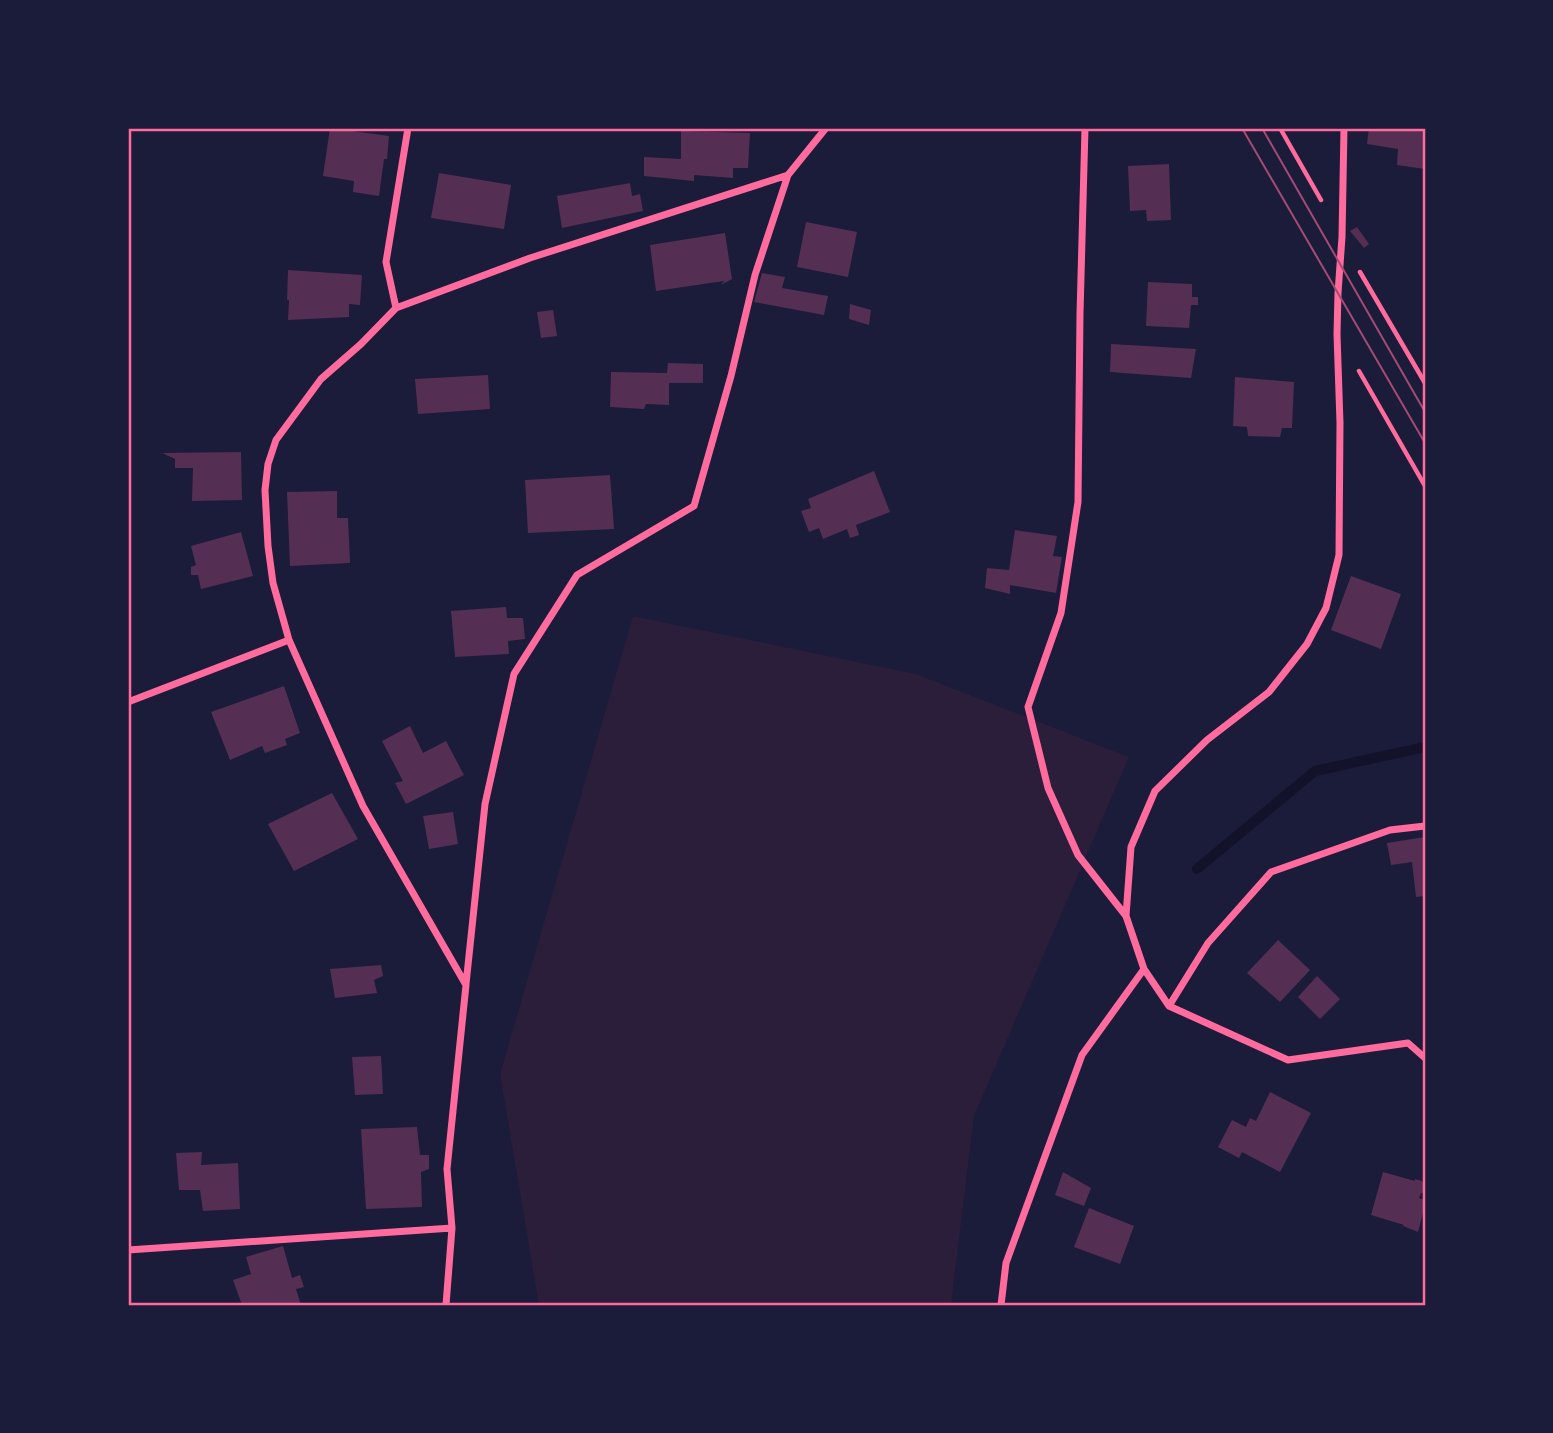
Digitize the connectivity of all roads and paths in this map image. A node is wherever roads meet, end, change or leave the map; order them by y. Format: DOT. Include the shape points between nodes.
graph roads {
  1 [pos="408,128"];
  2 [pos="826,128"];
  3 [pos="1085,128"];
  4 [pos="1280,128"];
  5 [pos="1343,128"];
  6 [pos="788,176"];
  7 [pos="1321,200"];
  8 [pos="1358,269"];
  9 [pos="396,308"];
  10 [pos="1358,369"];
  11 [pos="1425,383"];
  12 [pos="1425,486"];
  13 [pos="289,640"];
  14 [pos="128,702"];
  15 [pos="1425,826"];
  16 [pos="1126,916"];
  17 [pos="1144,969"];
  18 [pos="466,985"];
  19 [pos="1169,1006"];
  20 [pos="1425,1058"];
  21 [pos="452,1227"];
  22 [pos="128,1250"];
  23 [pos="446,1305"];
  24 [pos="1001,1305"];
  1 -- 9 [label="street" via="386,262"];
  2 -- 6 [label="street"];
  3 -- 16 [label="street" via="1078,502 1061,613 1028,706 1048,788 1079,855"];
  4 -- 7 [label="path"];
  5 -- 16 [label="street" via="1337,334 1339,555 1325,608 1307,643 1269,692 1207,740 1155,791 1131,847"];
  6 -- 9 [label="street" via="530,258"];
  6 -- 18 [label="street" via="755,275 694,506 577,575 513,674 485,804"];
  8 -- 11 [label="path"];
  9 -- 13 [label="street" via="321,379 276,440 268,464 268,546"];
  10 -- 12 [label="path"];
  13 -- 14 [label="street"];
  13 -- 18 [label="street" via="363,806"];
  15 -- 19 [label="street" via="1390,830 1271,873 1208,943"];
  16 -- 17 [label="street"];
  17 -- 19 [label="street"];
  17 -- 24 [label="street" via="1082,1055 1006,1263"];
  18 -- 21 [label="street" via="447,1169"];
  19 -- 20 [label="street" via="1288,1060 1408,1042"];
  21 -- 22 [label="street"];
  21 -- 23 [label="street"];
}
